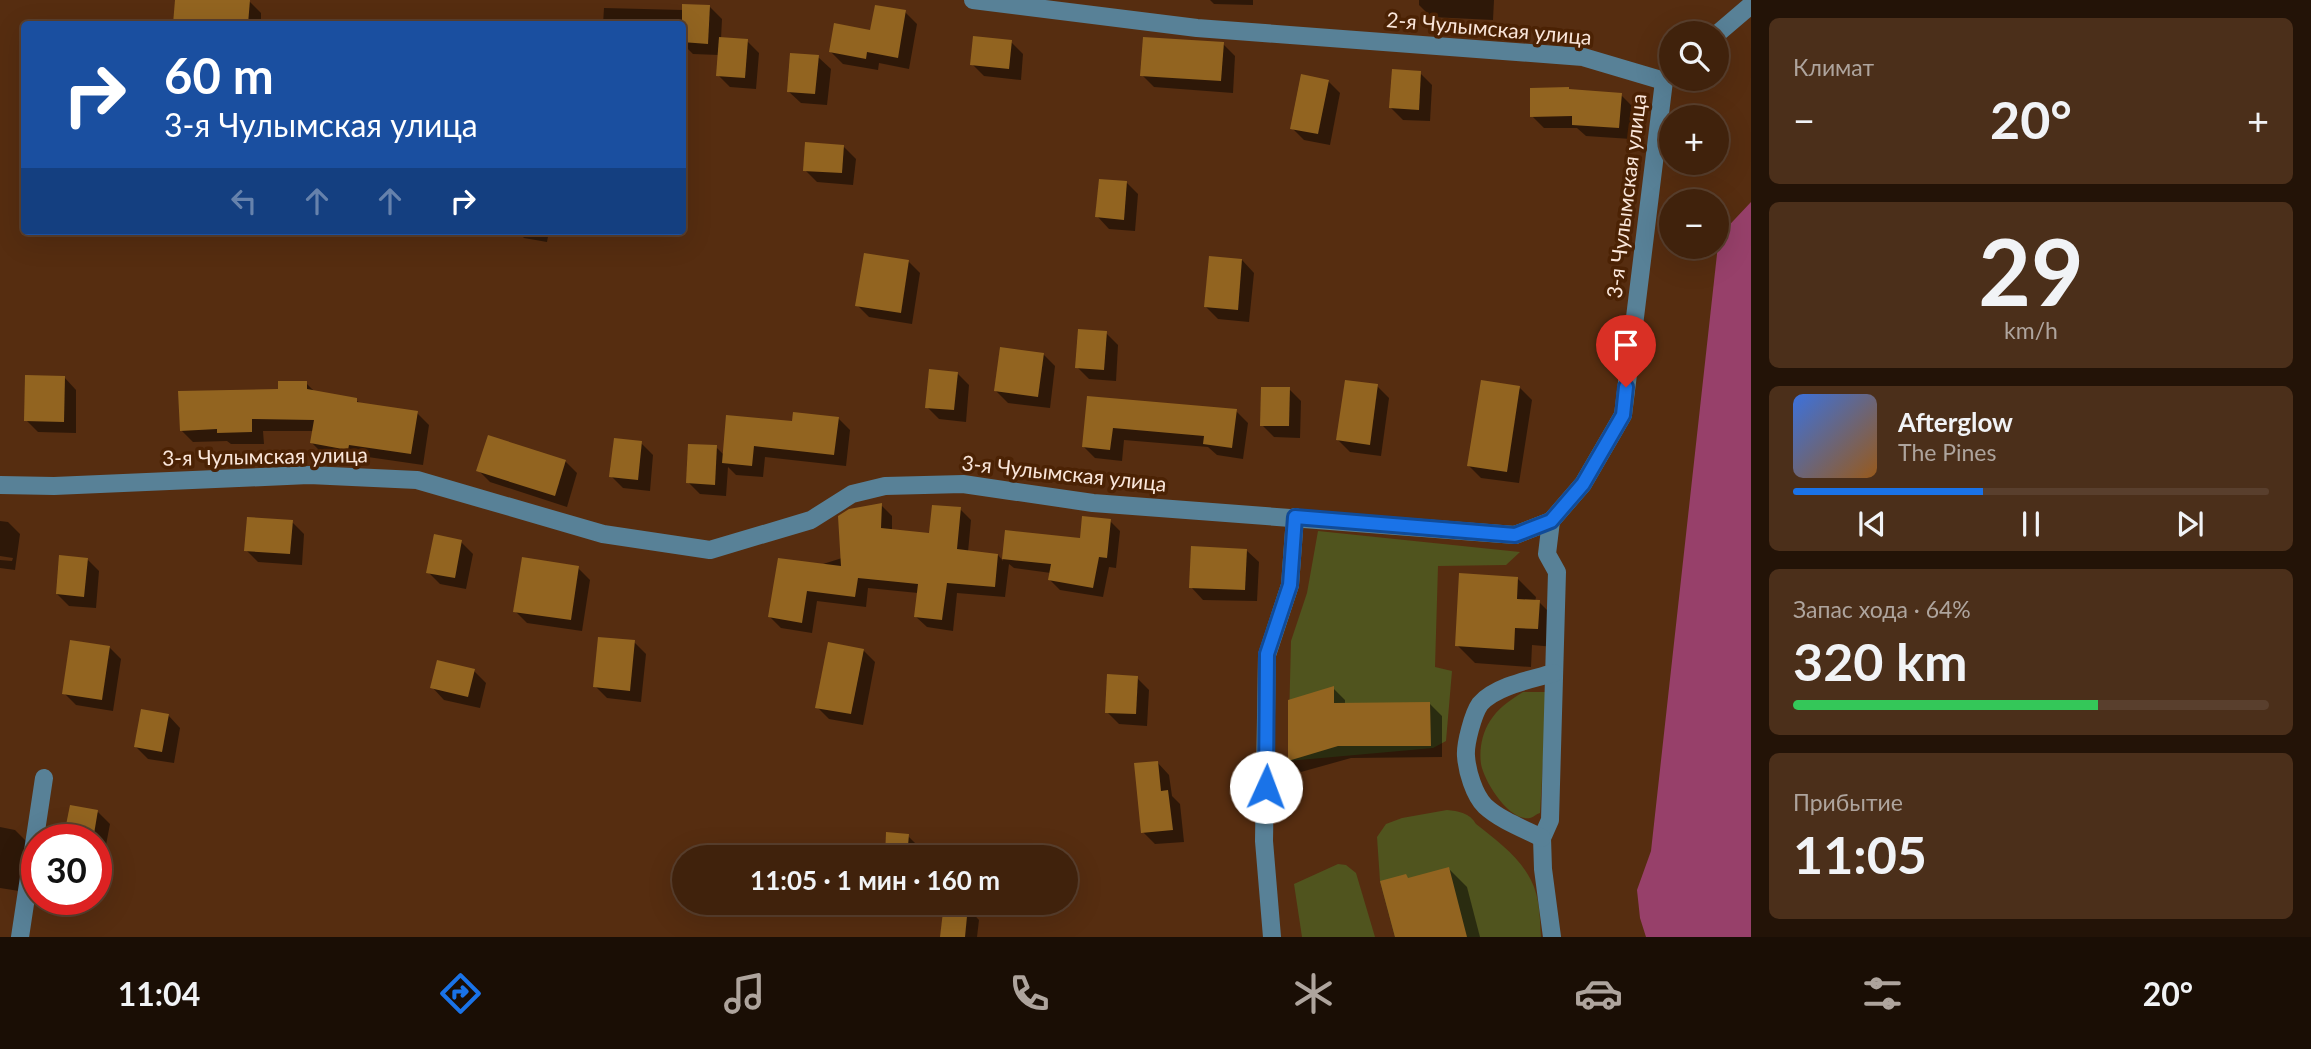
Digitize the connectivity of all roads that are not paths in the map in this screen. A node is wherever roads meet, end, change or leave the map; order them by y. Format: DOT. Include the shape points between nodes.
graph roads {
  1 [pos="973,0"];
  2 [pos="1751,5"];
  3 [pos="1729,24"];
  4 [pos="1659,76"];
  5 [pos="1665,91"];
  6 [pos="0,485"];
  7 [pos="1295,517"];
  8 [pos="1551,521"];
  9 [pos="1554,673"];
  10 [pos="44,778"];
  11 [pos="1542,838"];
  12 [pos="20,937"];
  13 [pos="1272,937"];
  14 [pos="1552,937"];
  1 -- 4 [label="street, 2-я Чулымская улица" via="1198,28 1583,57"];
  2 -- 3 [label="street"];
  5 -- 8 [label="street, 3-я Чулымская улица" via="1623,415 1583,484"];
  6 -- 7 [label="street, 3-я Чулымская улица" via="309,475 417,480 603,534 710,550 811,520 852,494 885,486 963,484 1093,503"];
  7 -- 8 [label="street, 3-я Чулымская улица" via="1515,535"];
  7 -- 13 [label="street" via="1290,585 1267,654 1264,841"];
  8 -- 9 [label="street" via="1547,554 1557,572"];
  9 -- 11 [label="street" via="1550,820"];
  9 -- 11 [label="street" via="1505,687 1480,704 1465,755 1473,785 1485,806"];
  10 -- 12 [label="street"];
  11 -- 14 [label="street"];
}
